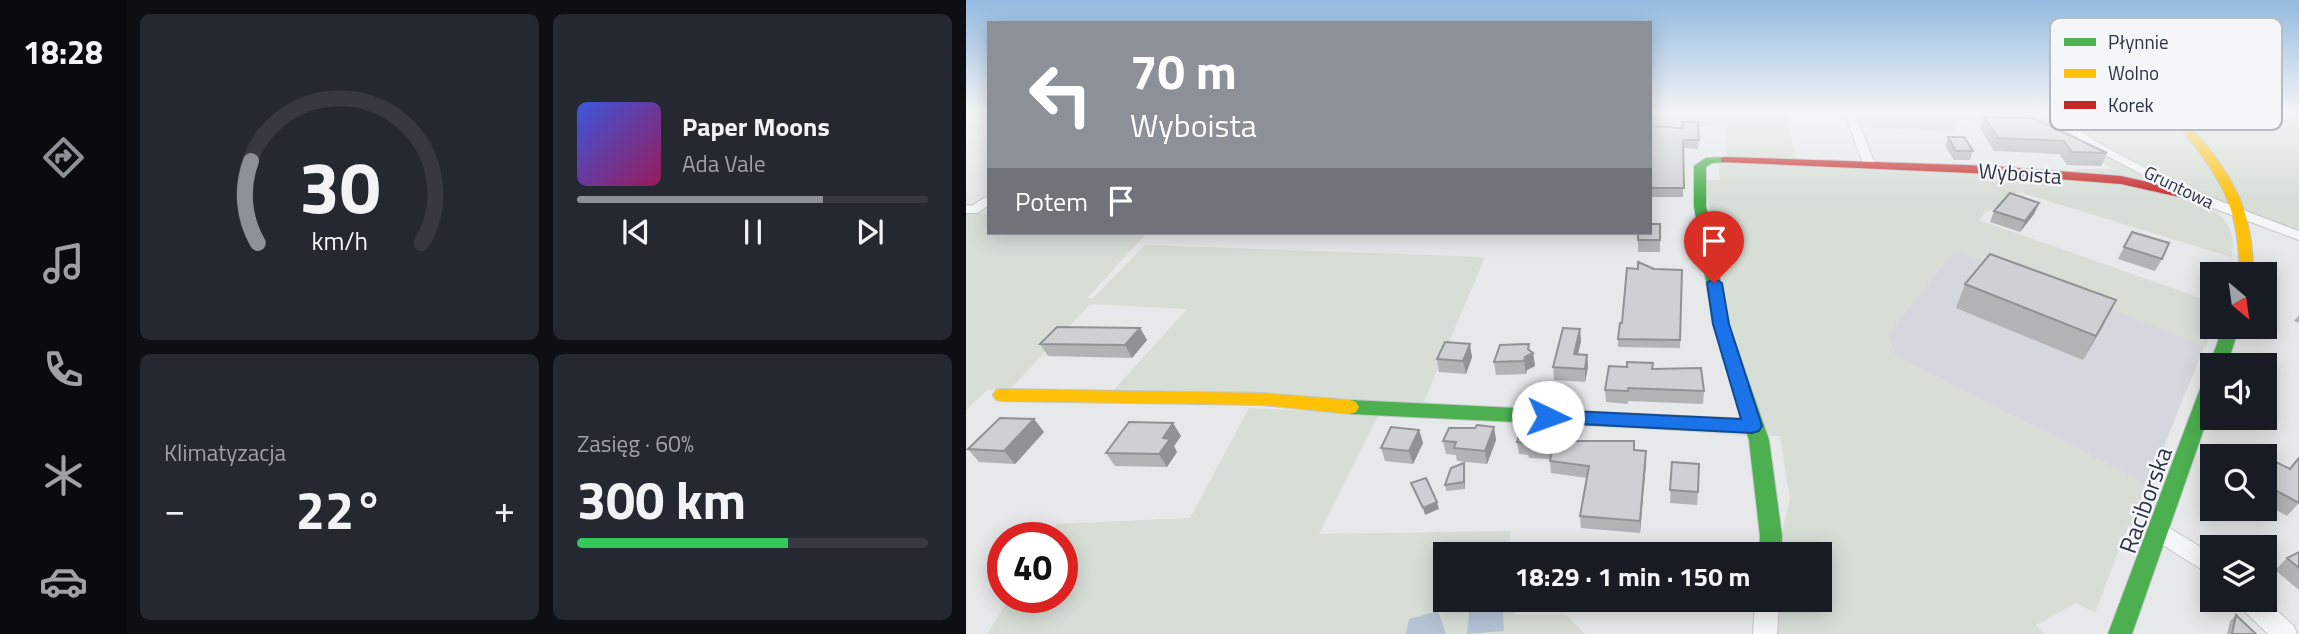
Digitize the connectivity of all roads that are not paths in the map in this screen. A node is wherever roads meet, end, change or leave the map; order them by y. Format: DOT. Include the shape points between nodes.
graph roads {
  1 [pos="1861,142"];
  2 [pos="2089,142"];
  3 [pos="2198,142"];
  4 [pos="1870,166"];
  5 [pos="2166,185"];
  6 [pos="2193,196"];
  7 [pos="987,201"];
  8 [pos="969,210"];
  9 [pos="2242,216"];
  10 [pos="2299,236"];
  11 [pos="2247,262"];
  12 [pos="1002,395"];
  13 [pos="2200,414"];
  14 [pos="1752,426"];
  15 [pos="2158,530"];
  16 [pos="1771,542"];
  17 [pos="2200,558"];
  18 [pos="1766,612"];
  19 [pos="2262,612"];
  20 [pos="1765,634"];
  21 [pos="2120,634"];
  22 [pos="2285,634"];
  1 -- 4 [label="street"];
  2 -- 5 [label="street, Gruntowa"];
  3 -- 9 [label="street" via="2222,170"];
  4 -- 5 [label="street, Wyboista" via="1993,170"];
  4 -- 14 [label="street, Wyboista" via="1719,160 1700,166 1700,206 1721,324"];
  5 -- 6 [label="street, Wyboista"];
  6 -- 9 [label="street, Gruntowa"];
  7 -- 8 [label="street"];
  9 -- 10 [label="street, Gruntowa"];
  9 -- 11 [label="street"];
  12 -- 14 [label="street" via="1262,399 1379,410"];
  13 -- 15 [label="street, Raciborska"];
  14 -- 16 [label="street, Wyboista" via="1759,440"];
  15 -- 17 [label="street"];
  15 -- 21 [label="street, Raciborska"];
  18 -- 20 [label="street"];
  19 -- 22 [label="street"];
}
